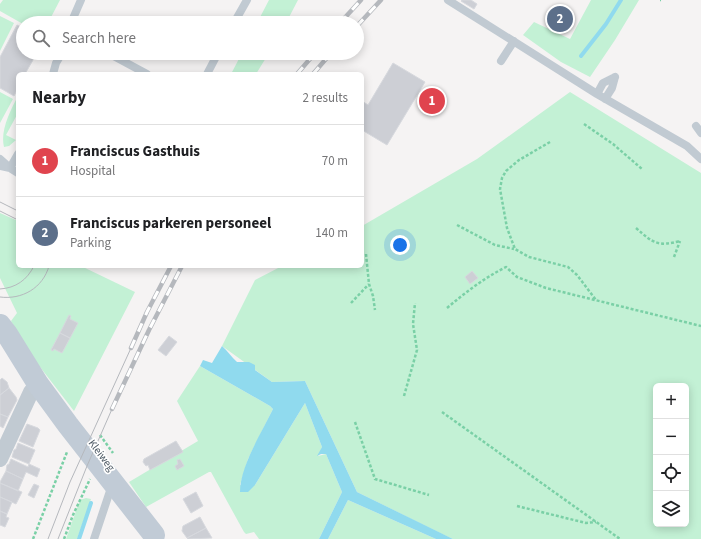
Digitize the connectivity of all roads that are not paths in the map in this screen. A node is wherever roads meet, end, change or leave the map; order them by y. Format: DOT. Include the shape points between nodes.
graph roads {
  1 [pos="80,0"];
  2 [pos="247,0"];
  3 [pos="448,0"];
  4 [pos="74,16"];
  5 [pos="238,16"];
  6 [pos="514,41"];
  7 [pos="59,60"];
  8 [pos="121,60"];
  9 [pos="214,60"];
  10 [pos="501,61"];
  11 [pos="54,72"];
  12 [pos="143,72"];
  13 [pos="208,72"];
  14 [pos="597,94"];
  15 [pos="605,99"];
  16 [pos="696,126"];
  17 [pos="701,133"];
  18 [pos="687,146"];
  19 [pos="701,150"];
  20 [pos="16,158"];
  21 [pos="0,159"];
  22 [pos="701,159"];
  23 [pos="0,166"];
  24 [pos="10,168"];
  25 [pos="16,172"];
  26 [pos="0,311"];
  27 [pos="4,330"];
  28 [pos="38,384"];
  29 [pos="0,459"];
  30 [pos="113,482"];
  31 [pos="155,537"];
  32 [pos="94,539"];
  1 -- 4 [label="lane"];
  2 -- 5 [label="lane"];
  3 -- 6 [label="lane"];
  6 -- 10 [label="lane"];
  6 -- 14 [label="lane"];
  7 -- 11 [label="lane"];
  8 -- 12 [label="lane"];
  9 -- 13 [label="lane"];
  14 -- 15 [label="lane"];
  14 -- 15 [label="lane" via="603,83 615,77"];
  15 -- 18 [label="lane"];
  16 -- 17 [label="lane"];
  18 -- 19 [label="lane"];
  18 -- 22 [label="lane"];
  20 -- 24 [label="lane"];
  21 -- 24 [label="lane"];
  23 -- 24 [label="lane"];
  24 -- 25 [label="lane"];
  26 -- 27 [label="street, Kleiweg"];
  27 -- 28 [label="street, Kleiweg"];
  28 -- 29 [label="street" via="30,392"];
  28 -- 30 [label="street, Kleiweg"];
  28 -- 31 [label="street, Kleiweg" via="60,403 113,469 144,514"];
  30 -- 31 [label="street, Kleiweg"];
  30 -- 32 [label="lane"];
}
